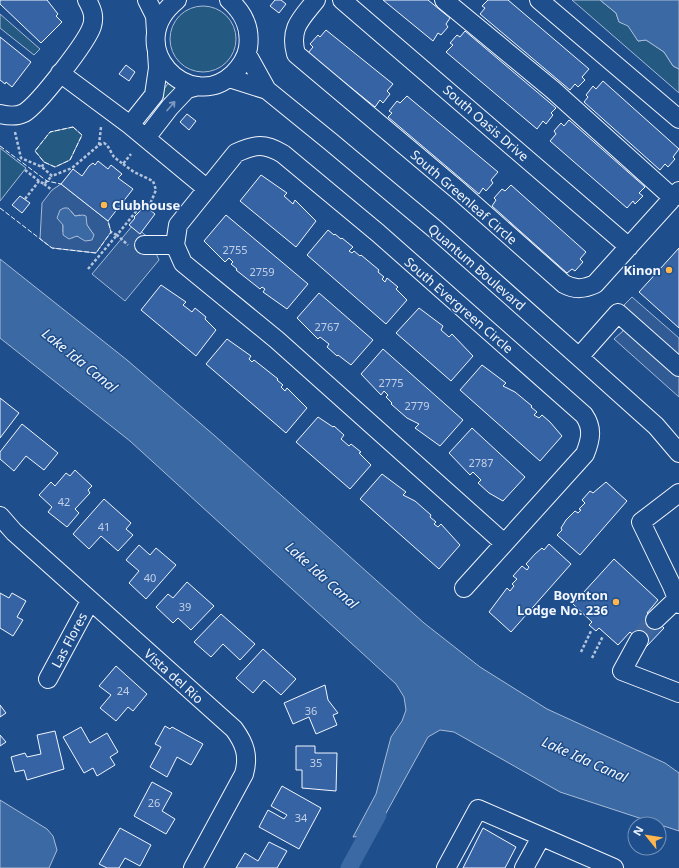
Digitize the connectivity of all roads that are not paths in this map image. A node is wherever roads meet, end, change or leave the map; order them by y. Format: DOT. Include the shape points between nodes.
graph roads {
  1 [pos="87,0"];
  2 [pos="147,0"];
  3 [pos="177,0"];
  4 [pos="316,0"];
  5 [pos="342,0"];
  6 [pos="444,0"];
  7 [pos="539,0"];
  8 [pos="242,4"];
  9 [pos="156,32"];
  10 [pos="247,54"];
  11 [pos="157,60"];
  12 [pos="60,73"];
  13 [pos="229,78"];
  14 [pos="198,86"];
  15 [pos="267,90"];
  16 [pos="0,114"];
  17 [pos="679,119"];
  18 [pos="125,121"];
  19 [pos="146,138"];
  20 [pos="206,188"];
  21 [pos="676,194"];
  22 [pos="174,244"];
  23 [pos="137,246"];
  24 [pos="629,247"];
  25 [pos="579,357"];
  26 [pos="679,367"];
  27 [pos="679,453"];
  28 [pos="679,493"];
  29 [pos="0,516"];
  30 [pos="504,543"];
  31 [pos="464,588"];
  32 [pos="90,601"];
  33 [pos="678,602"];
  34 [pos="655,620"];
  35 [pos="639,640"];
  36 [pos="48,679"];
  37 [pos="679,693"];
  38 [pos="541,837"];
  39 [pos="193,868"];
  40 [pos="446,868"];
  41 [pos="524,868"];
  42 [pos="614,868"];
  1 -- 12 [label="street" via="94,16 92,26"];
  2 -- 9 [label="street" via="155,16"];
  3 -- 9 [label="street" via="160,18"];
  4 -- 24 [label="street, South Greenleaf Circle" via="298,23 294,33 296,54 460,192 564,284 580,289 595,284"];
  5 -- 24 [label="street, South Oasis Drive"];
  6 -- 21 [label="street, South Greenleaf Circle"];
  7 -- 17 [label="street"];
  8 -- 10 [label="street" via="248,27"];
  9 -- 11 [label="street"];
  10 -- 13 [label="street" via="240,67"];
  10 -- 15 [label="street, Quantum Boulevard"];
  11 -- 14 [label="street" via="176,78"];
  11 -- 18 [label="street"];
  12 -- 16 [label="street" via="24,113 14,116"];
  12 -- 18 [label="street"];
  13 -- 14 [label="street" via="214,84"];
  13 -- 15 [label="street, Quantum Boulevard"];
  19 -- 14 [label="street, one-way" via="187,89"];
  15 -- 25 [label="street, Quantum Boulevard" via="436,230"];
  18 -- 19 [label="street"];
  19 -- 20 [label="street"];
  20 -- 22 [label="street, South Evergreen Circle" via="178,225"];
  20 -- 30 [label="street, South Evergreen Circle" via="236,153 248,147 272,147 378,233 584,415 591,433 584,454"];
  21 -- 24 [label="street, South Greenleaf Circle"];
  22 -- 23 [label="street"];
  22 -- 30 [label="street" via="183,263 276,340"];
  25 -- 26 [label="street" via="618,313"];
  25 -- 27 [label="street, Quantum Boulevard" via="656,426"];
  28 -- 33 [label="street" via="641,522"];
  29 -- 32 [label="street, Vista del Rio" via="14,532"];
  30 -- 31 [label="street, South Evergreen Circle"];
  32 -- 36 [label="street, Las Flores"];
  32 -- 39 [label="street, Vista del Rio" via="234,729 246,750 247,763 244,774"];
  33 -- 34 [label="street"];
  35 -- 37 [label="street" via="622,671"];
  38 -- 40 [label="street" via="478,809"];
  38 -- 41 [label="street"];
  38 -- 42 [label="street"];
}
